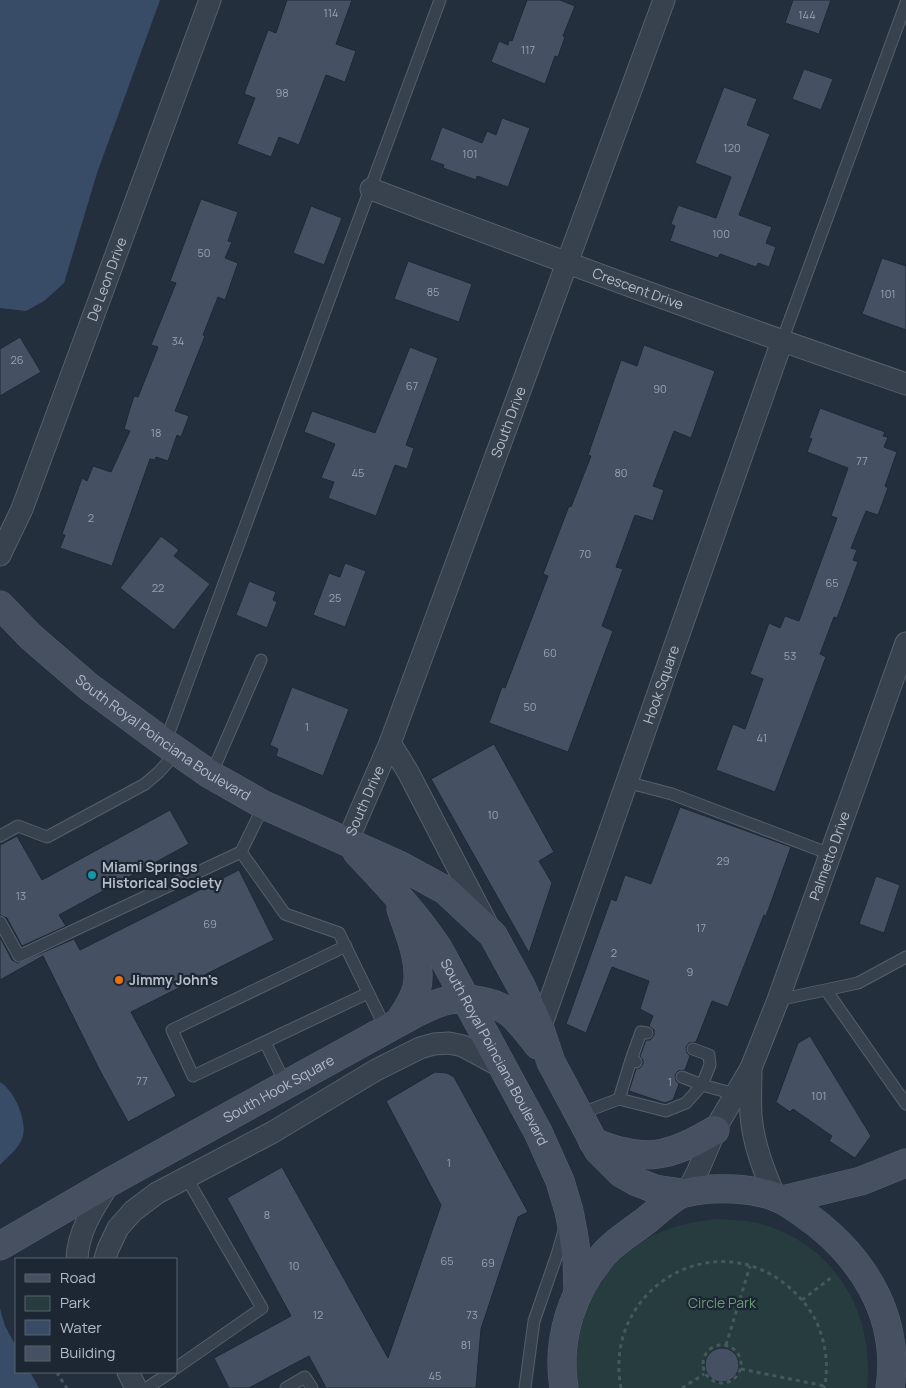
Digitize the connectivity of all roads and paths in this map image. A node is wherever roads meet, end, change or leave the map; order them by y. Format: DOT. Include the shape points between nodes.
graph roads {
  1 [pos="210,0"];
  2 [pos="440,0"];
  3 [pos="664,0"];
  4 [pos="906,3"];
  5 [pos="371,189"];
  6 [pos="567,264"];
  7 [pos="782,341"];
  8 [pos="906,384"];
  9 [pos="0,555"];
  10 [pos="0,604"];
  11 [pos="906,643"];
  12 [pos="261,660"];
  13 [pos="390,743"];
  14 [pos="171,747"];
  15 [pos="211,775"];
  16 [pos="626,782"];
  17 [pos="264,805"];
  18 [pos="0,836"];
  19 [pos="347,842"];
  20 [pos="241,852"];
  21 [pos="830,854"];
  22 [pos="396,894"];
  23 [pos="0,922"];
  24 [pos="493,935"];
  25 [pos="346,946"];
  26 [pos="906,957"];
  27 [pos="826,990"];
  28 [pos="368,993"];
  29 [pos="467,1000"];
  30 [pos="778,1000"];
  31 [pos="392,1026"];
  32 [pos="540,1029"];
  33 [pos="647,1033"];
  34 [pos="264,1042"];
  35 [pos="693,1049"];
  36 [pos="551,1062"];
  37 [pos="502,1067"];
  38 [pos="751,1068"];
  39 [pos="682,1077"];
  40 [pos="286,1085"];
  41 [pos="702,1085"];
  42 [pos="735,1094"];
  43 [pos="619,1099"];
  44 [pos="906,1104"];
  45 [pos="579,1114"];
  46 [pos="301,1115"];
  47 [pos="716,1130"];
  48 [pos="593,1142"];
  49 [pos="906,1163"];
  50 [pos="186,1177"];
  51 [pos="110,1182"];
  52 [pos="684,1193"];
  53 [pos="779,1198"];
  54 [pos="569,1211"];
  55 [pos="11,1240"];
  56 [pos="77,1258"];
  57 [pos="105,1258"];
  58 [pos="750,1266"];
  59 [pos="837,1273"];
  60 [pos="578,1292"];
  61 [pos="802,1300"];
  62 [pos="726,1345"];
  63 [pos="178,1367"];
  64 [pos="741,1369"];
  65 [pos="59,1373"];
  66 [pos="128,1373"];
  67 [pos="170,1373"];
  68 [pos="704,1374"];
  69 [pos="558,1382"];
  70 [pos="825,1387"];
  71 [pos="67,1388"];
  72 [pos="136,1388"];
  73 [pos="147,1388"];
  74 [pos="286,1388"];
  75 [pos="312,1388"];
  76 [pos="525,1388"];
  77 [pos="621,1388"];
  78 [pos="682,1388"];
  79 [pos="890,1388"];
  1 -- 9 [label="street, De Leon Drive" via="26,500"];
  2 -- 5 [label="lane"];
  3 -- 6 [label="street, South Drive"];
  4 -- 7 [label="lane"];
  5 -- 6 [label="street, Crescent Drive"];
  5 -- 14 [label="lane"];
  6 -- 7 [label="street, Crescent Drive"];
  6 -- 13 [label="street, South Drive"];
  7 -- 8 [label="street, Crescent Drive"];
  7 -- 16 [label="street, Hook Square"];
  10 -- 14 [label="main road, South Royal Poinciana Boulevard" via="31,637 89,687"];
  11 -- 21 [label="street, Palmetto Drive"];
  12 -- 15 [label="lane"];
  13 -- 19 [label="street, South Drive"];
  13 -- 24 [label="street"];
  14 -- 15 [label="main road, South Royal Poinciana Boulevard"];
  14 -- 18 [label="lane" via="159,772 145,784 47,837 18,826"];
  15 -- 17 [label="main road, South Royal Poinciana Boulevard"];
  16 -- 21 [label="lane" via="672,794"];
  16 -- 32 [label="street, Hook Square"];
  17 -- 19 [label="main road, South Royal Poinciana Boulevard"];
  17 -- 20 [label="lane"];
  19 -- 22 [label="main road, South Royal Poinciana Boulevard"];
  19 -- 24 [label="main road, South Royal Poinciana Boulevard" via="445,890"];
  20 -- 23 [label="lane" via="19,956"];
  20 -- 25 [label="lane" via="285,914 339,933"];
  21 -- 30 [label="street, Palmetto Drive"];
  22 -- 29 [label="main road, South Royal Poinciana Boulevard" via="421,922"];
  22 -- 31 [label="main road" via="418,969 417,987 409,1006"];
  24 -- 32 [label="main road, South Royal Poinciana Boulevard"];
  25 -- 28 [label="lane"];
  25 -- 34 [label="lane" via="172,1030 193,1076"];
  26 -- 27 [label="lane" via="858,983"];
  27 -- 30 [label="lane"];
  27 -- 44 [label="lane"];
  28 -- 31 [label="lane"];
  28 -- 34 [label="lane"];
  29 -- 31 [label="main road, South Hook Square" via="435,1004"];
  29 -- 36 [label="main road, South Hook Square" via="492,1004 509,1012"];
  29 -- 37 [label="main road, South Royal Poinciana Boulevard"];
  30 -- 38 [label="street, Palmetto Drive"];
  31 -- 40 [label="main road, South Hook Square"];
  32 -- 36 [label="main road, South Royal Poinciana Boulevard"];
  33 -- 43 [label="lane" via="641,1032"];
  34 -- 40 [label="lane"];
  35 -- 41 [label="lane" via="709,1055 710,1065"];
  36 -- 45 [label="main road, South Royal Poinciana Boulevard"];
  37 -- 46 [label="street" via="463,1046 434,1044 376,1070"];
  37 -- 54 [label="main road, South Royal Poinciana Boulevard" via="538,1132 560,1181"];
  38 -- 42 [label="street, Palmetto Drive"];
  38 -- 53 [label="street, Palmetto Drive" via="753,1133 766,1176"];
  39 -- 41 [label="lane"];
  40 -- 46 [label="street"];
  40 -- 51 [label="main road, South Hook Square"];
  41 -- 42 [label="lane"];
  41 -- 43 [label="lane" via="686,1103 666,1111"];
  42 -- 47 [label="street, Palmetto Drive"];
  43 -- 45 [label="lane"];
  45 -- 48 [label="main road, South Royal Poinciana Boulevard"];
  46 -- 50 [label="street"];
  47 -- 48 [label="main road" via="670,1153 648,1155 611,1149"];
  47 -- 52 [label="street, Palmetto Drive" via="697,1173"];
  48 -- 52 [label="main road, South Royal Poinciana Boulevard" via="621,1173 637,1182"];
  49 -- 53 [label="main road" via="862,1181"];
  50 -- 57 [label="street" via="133,1211 118,1228"];
  50 -- 63 [label="lane" via="262,1308"];
  51 -- 55 [label="main road, South Hook Square"];
  51 -- 56 [label="street" via="91,1213"];
  52 -- 53 [label="main road, South Royal Poinciana Boulevard" via="725,1189"];
  52 -- 60 [label="main road" via="624,1236 593,1269"];
  53 -- 79 [label="main road" via="838,1242 872,1286 888,1331"];
  54 -- 60 [label="main road, South Royal Poinciana Boulevard"];
  54 -- 76 [label="lane" via="534,1321"];
  58 -- 61 [label="path" via="779,1279"];
  58 -- 62 [label="path"];
  58 -- 77 [label="path" via="726,1262 701,1264 677,1272 656,1285 626,1324 619,1348"];
  59 -- 61 [label="path"];
  60 -- 69 [label="main road" via="565,1327"];
  61 -- 70 [label="path" via="815,1319 823,1340 827,1363"];
  62 -- 64 [label="path" via="740,1357"];
  62 -- 68 [label="path" via="708,1350 702,1361"];
  64 -- 68 [label="path" via="733,1380 721,1384 714,1383"];
  64 -- 70 [label="path"];
  65 -- 71 [label="path"];
  66 -- 72 [label="street"];
  67 -- 73 [label="lane"];
  68 -- 78 [label="path"];
  74 -- 75 [label="lane" via="305,1377"];
}
